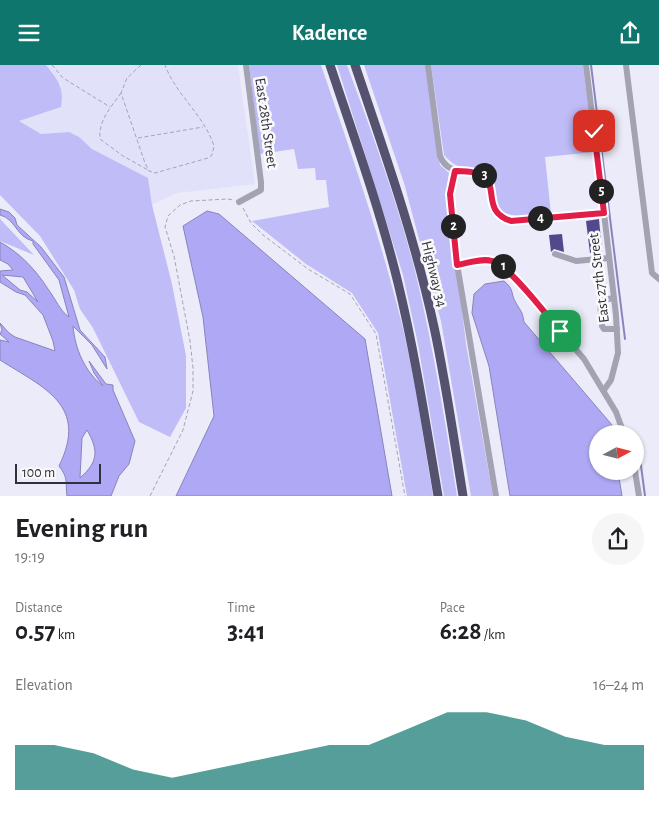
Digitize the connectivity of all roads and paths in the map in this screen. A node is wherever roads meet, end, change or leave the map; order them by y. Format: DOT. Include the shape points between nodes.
graph roads {
  1 [pos="52,65"];
  2 [pos="141,65"];
  3 [pos="165,65"];
  4 [pos="246,65"];
  5 [pos="330,65"];
  6 [pos="354,65"];
  7 [pos="428,65"];
  8 [pos="586,65"];
  9 [pos="626,65"];
  10 [pos="121,93"];
  11 [pos="110,107"];
  12 [pos="204,127"];
  13 [pos="137,139"];
  14 [pos="149,171"];
  15 [pos="455,171"];
  16 [pos="239,202"];
  17 [pos="604,213"];
  18 [pos="555,253"];
  19 [pos="609,257"];
  20 [pos="457,265"];
  21 [pos="659,279"];
  22 [pos="614,299"];
  23 [pos="617,329"];
  24 [pos="604,390"];
  25 [pos="621,425"];
  26 [pos="637,480"];
  27 [pos="150,496"];
  28 [pos="405,496"];
  29 [pos="438,496"];
  30 [pos="463,496"];
  31 [pos="496,496"];
  32 [pos="640,496"];
  1 -- 11 [label="path" via="64,78"];
  2 -- 10 [label="path" via="127,78"];
  3 -- 12 [label="path" via="177,89 196,111"];
  4 -- 16 [label="street, East 28th Street" via="261,190"];
  5 -- 29 [label="highway" via="398,281"];
  6 -- 30 [label="highway, Highway 34" via="396,188 426,293"];
  7 -- 15 [label="street" via="440,156 443,163"];
  8 -- 17 [label="street"];
  9 -- 21 [label="street" via="652,273"];
  10 -- 11 [label="path"];
  10 -- 13 [label="path"];
  11 -- 14 [label="path" via="101,125 100,139"];
  12 -- 13 [label="path"];
  12 -- 14 [label="path" via="214,146 212,155 163,173"];
  13 -- 14 [label="path"];
  15 -- 17 [label="street, East 27th Street" via="471,171 485,176 497,213 511,221"];
  15 -- 20 [label="street" via="450,194"];
  16 -- 27 [label="path" via="228,199 191,201 180,205 168,216 165,227 174,255 190,341 192,391 183,430"];
  16 -- 28 [label="path" via="251,223 263,235 308,269 350,294 376,334"];
  17 -- 19 [label="street, East 27th Street"];
  18 -- 19 [label="street" via="576,261"];
  19 -- 22 [label="street, East 27th Street"];
  20 -- 24 [label="street" via="490,260 504,267 584,359"];
  20 -- 31 [label="street"];
  22 -- 23 [label="street, East 27th Street"];
  22 -- 23 [label="street" via="600,302 602,326 604,329"];
  23 -- 24 [label="street, East 27th Street" via="618,353 612,380"];
  24 -- 25 [label="street"];
  26 -- 32 [label="street"];
}
